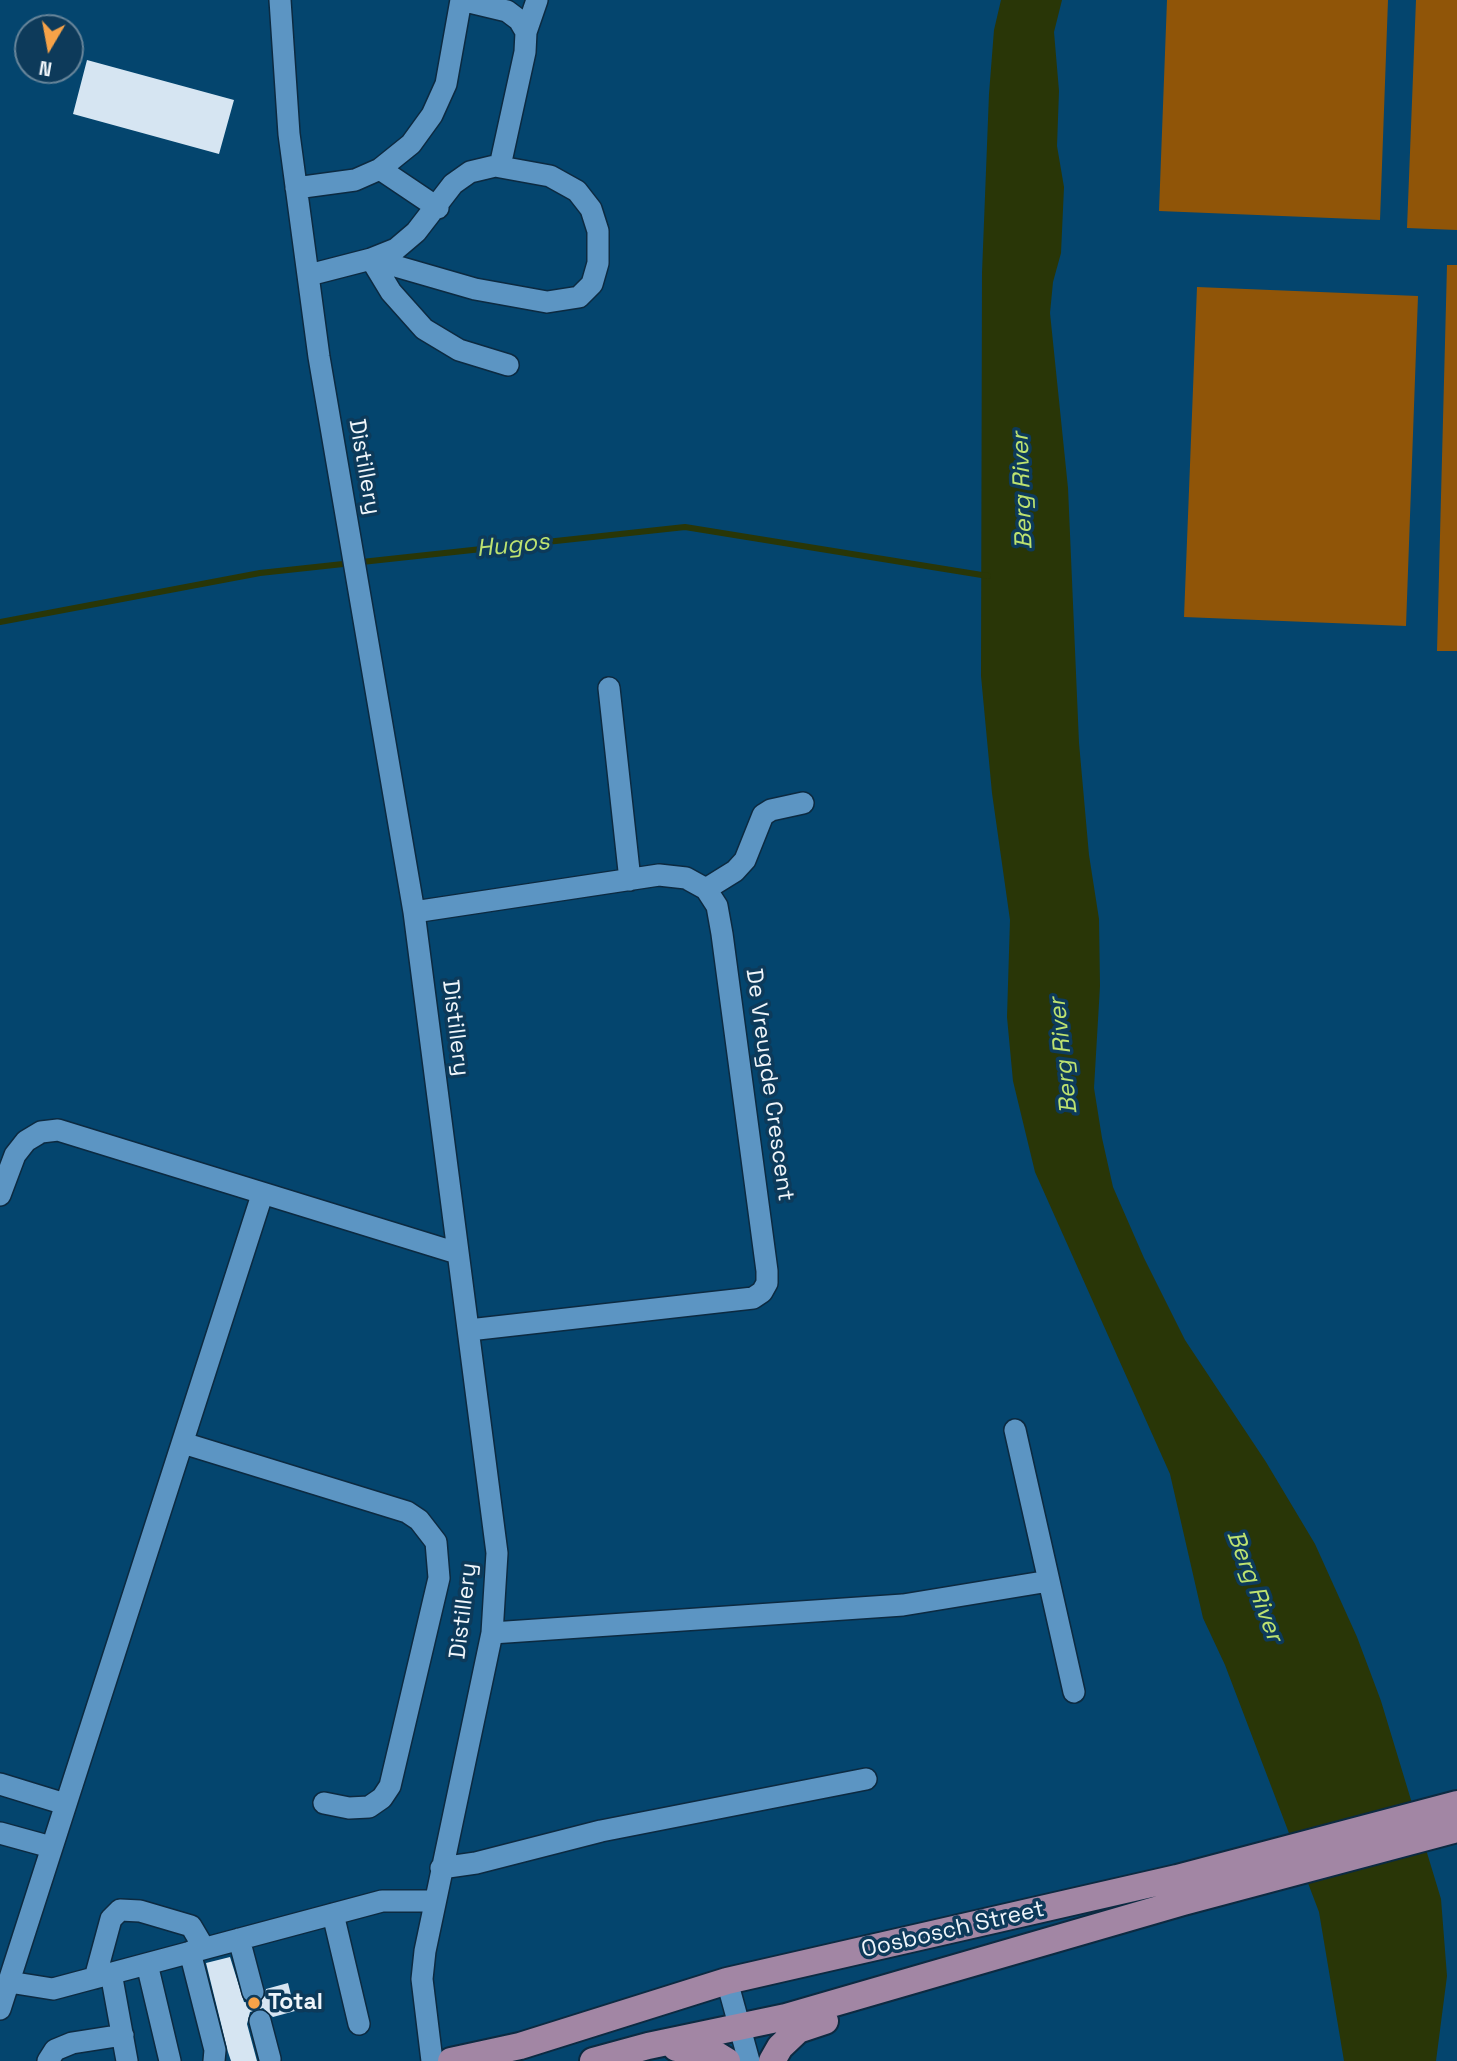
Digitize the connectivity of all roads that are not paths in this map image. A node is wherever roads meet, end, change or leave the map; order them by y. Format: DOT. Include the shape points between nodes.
graph roads {
  1 [pos="280,0"];
  2 [pos="461,0"];
  3 [pos="537,0"];
  4 [pos="526,33"];
  5 [pos="500,166"];
  6 [pos="380,169"];
  7 [pos="296,188"];
  8 [pos="438,208"];
  9 [pos="372,259"];
  10 [pos="309,275"];
  11 [pos="508,365"];
  12 [pos="610,688"];
  13 [pos="803,803"];
  14 [pos="630,880"];
  15 [pos="706,889"];
  16 [pos="414,912"];
  17 [pos="0,1195"];
  18 [pos="262,1195"];
  19 [pos="457,1253"];
  20 [pos="469,1330"];
  21 [pos="1015,1430"];
  22 [pos="183,1443"];
  23 [pos="1049,1581"];
  24 [pos="492,1633"];
  25 [pos="1074,1692"];
  26 [pos="866,1779"];
  27 [pos="0,1784"];
  28 [pos="324,1803"];
  29 [pos="65,1804"];
  30 [pos="1457,1804"];
  31 [pos="1457,1829"];
  32 [pos="0,1833"];
  33 [pos="51,1847"];
  34 [pos="441,1868"];
  35 [pos="1180,1890"];
  36 [pos="434,1901"];
  37 [pos="333,1914"];
  38 [pos="239,1939"];
  39 [pos="197,1950"];
  40 [pos="982,1961"];
  41 [pos="147,1964"];
  42 [pos="103,1976"];
  43 [pos="727,1981"];
  44 [pos="9,1982"];
  45 [pos="253,1992"];
  46 [pos="0,2009"];
  47 [pos="260,2021"];
  48 [pos="359,2024"];
  49 [pos="738,2025"];
  50 [pos="123,2035"];
  51 [pos="648,2046"];
  52 [pos="270,2059"];
  53 [pos="48,2061"];
  54 [pos="127,2061"];
  55 [pos="170,2061"];
  56 [pos="214,2061"];
  57 [pos="432,2061"];
  58 [pos="451,2061"];
  59 [pos="593,2061"];
  60 [pos="727,2061"];
  61 [pos="749,2061"];
  62 [pos="772,2061"];
  1 -- 7 [label="street, Distillery"];
  2 -- 4 [label="street" via="507,11"];
  2 -- 6 [label="street" via="446,84 437,105 411,144"];
  3 -- 4 [label="street"];
  4 -- 5 [label="street"];
  5 -- 8 [label="street" via="470,172 453,184"];
  5 -- 9 [label="street" via="550,176 577,191 591,209 598,231 598,263 592,284 579,297 547,303 513,299"];
  6 -- 7 [label="street" via="355,180"];
  6 -- 8 [label="street"];
  7 -- 10 [label="street, Distillery"];
  8 -- 9 [label="street" via="396,249"];
  9 -- 10 [label="street"];
  9 -- 11 [label="street" via="391,292 424,329 459,350"];
  10 -- 16 [label="street, Distillery"];
  12 -- 14 [label="street"];
  13 -- 15 [label="street" via="763,815 745,860"];
  14 -- 15 [label="street" via="659,875 686,878"];
  14 -- 16 [label="street"];
  15 -- 20 [label="street, De Vreugde Crescent" via="717,906 722,934 767,1283 752,1298"];
  16 -- 19 [label="street, Distillery"];
  17 -- 18 [label="street" via="15,1155 26,1141 41,1132 58,1130"];
  18 -- 19 [label="street"];
  18 -- 22 [label="street"];
  19 -- 20 [label="street, Distillery"];
  20 -- 24 [label="street, Distillery" via="497,1553"];
  21 -- 23 [label="street"];
  22 -- 28 [label="street" via="407,1512 436,1542 439,1578 390,1786 369,1807"];
  22 -- 29 [label="street"];
  23 -- 24 [label="street" via="902,1605"];
  23 -- 25 [label="street"];
  24 -- 34 [label="street, Distillery"];
  26 -- 34 [label="street"];
  27 -- 29 [label="street"];
  29 -- 33 [label="street"];
  30 -- 35 [label="main road, Oosbosch Street"];
  31 -- 35 [label="main road, Oosbosch Street"];
  32 -- 33 [label="street"];
  33 -- 44 [label="street"];
  34 -- 36 [label="street, Distillery"];
  35 -- 40 [label="main road, Oosbosch Street"];
  35 -- 43 [label="main road, Oosbosch Street"];
  36 -- 37 [label="street" via="382,1901"];
  36 -- 57 [label="street, Distillery" via="422,1979"];
  37 -- 38 [label="street"];
  37 -- 48 [label="street"];
  38 -- 39 [label="street"];
  38 -- 45 [label="street"];
  39 -- 41 [label="street"];
  39 -- 42 [label="street" via="191,1926 120,1910 111,1919"];
  39 -- 56 [label="street"];
  40 -- 49 [label="main road, Oosbosch Street" via="786,2017"];
  40 -- 62 [label="main road" via="933,1990 798,2030 780,2046"];
  41 -- 42 [label="street"];
  41 -- 55 [label="street"];
  42 -- 44 [label="street" via="45,1990"];
  42 -- 50 [label="street"];
  43 -- 49 [label="street"];
  43 -- 58 [label="main road, Oosbosch Street" via="520,2046"];
  44 -- 46 [label="street"];
  47 -- 52 [label="street"];
  49 -- 51 [label="main road, Oosbosch Street"];
  49 -- 61 [label="street"];
  50 -- 53 [label="street" via="72,2043 55,2050"];
  50 -- 54 [label="street"];
  51 -- 59 [label="main road, Oosbosch Street"];
  51 -- 60 [label="main road" via="709,2050"];
}
